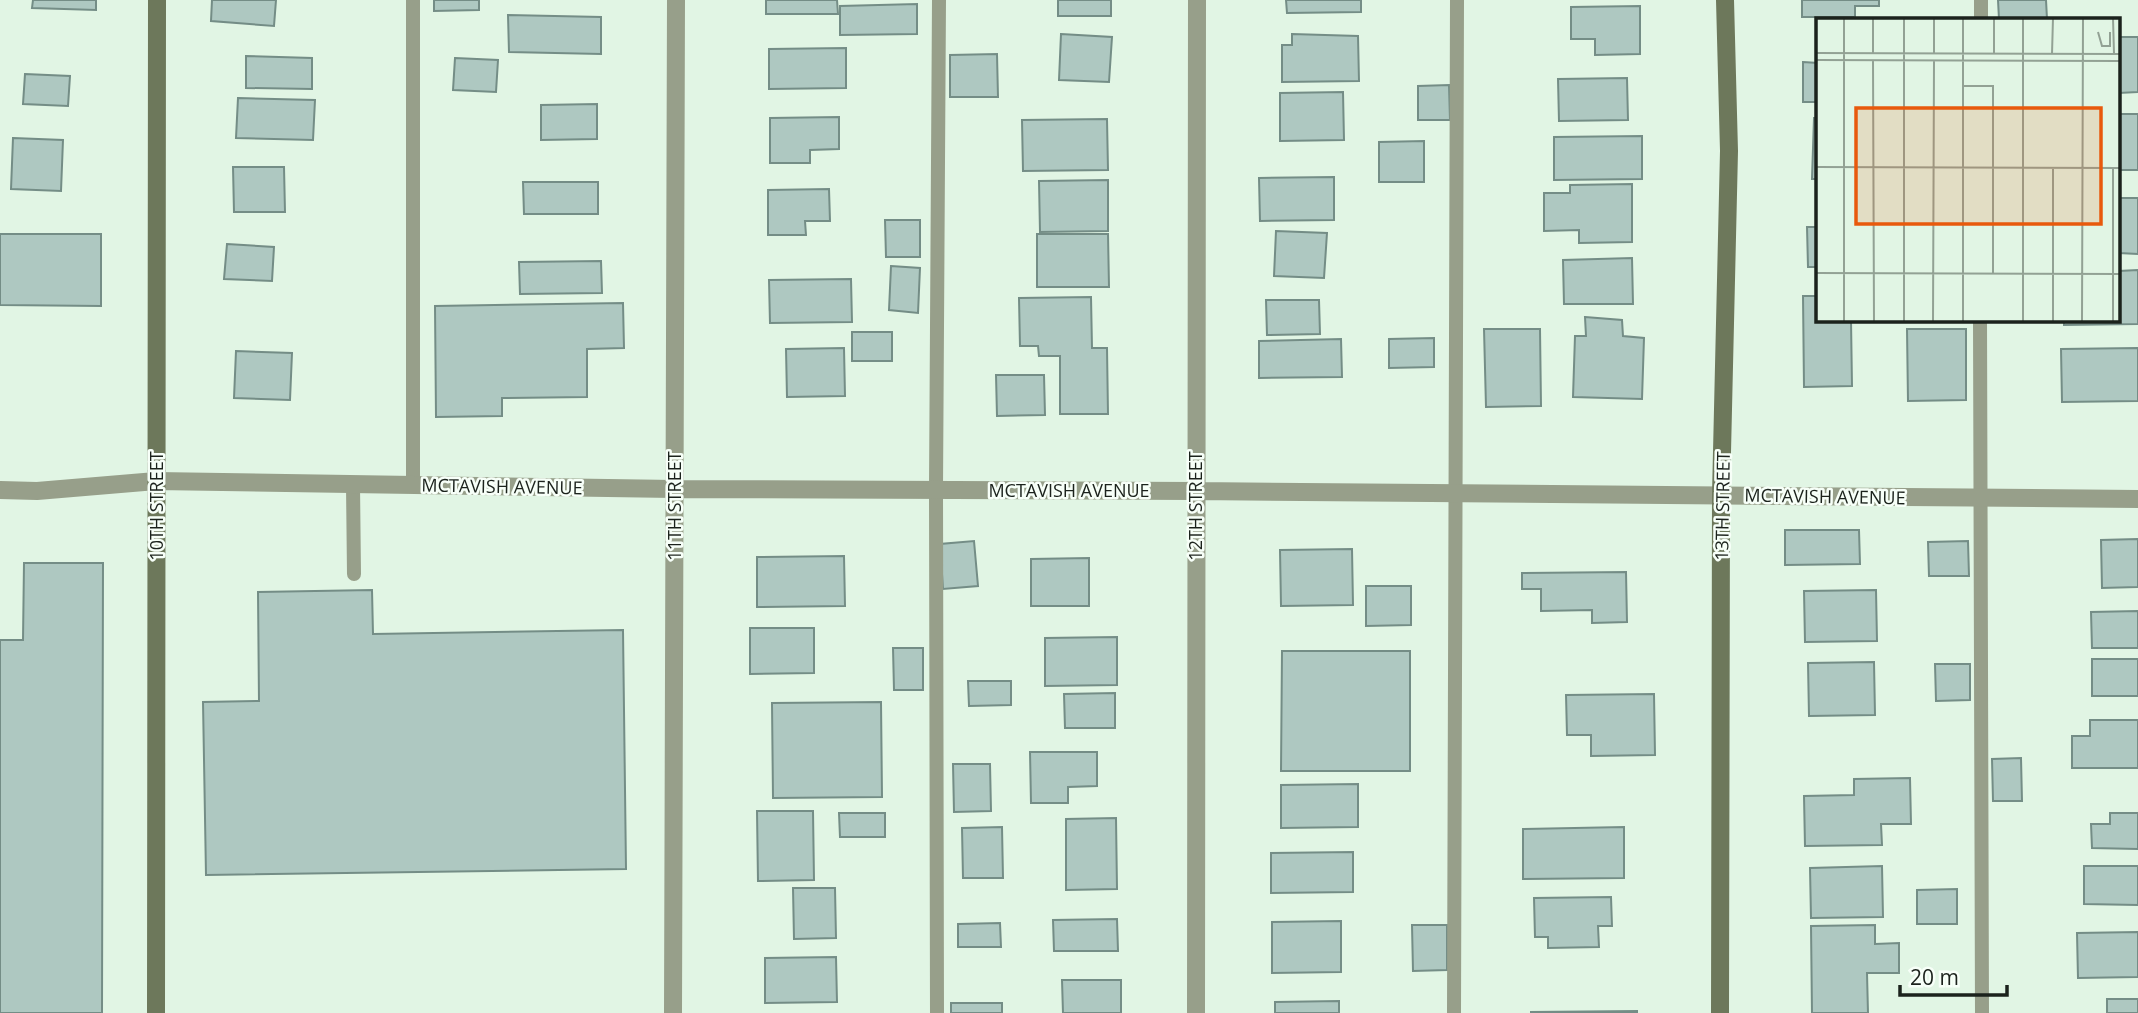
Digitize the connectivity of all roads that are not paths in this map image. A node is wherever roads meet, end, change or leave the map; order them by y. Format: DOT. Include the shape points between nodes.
graph roads {
  1 [pos="157,0"];
  2 [pos="413,0"];
  3 [pos="676,0"];
  4 [pos="939,0"];
  5 [pos="1197,0"];
  6 [pos="1457,0"];
  7 [pos="1725,0"];
  8 [pos="1981,0"];
  9 [pos="1981,18"];
  10 [pos="1980,322"];
  11 [pos="156,481"];
  12 [pos="354,485"];
  13 [pos="414,485"];
  14 [pos="674,489"];
  15 [pos="936,489"];
  16 [pos="0,490"];
  17 [pos="1195,491"];
  18 [pos="1457,493"];
  19 [pos="1721,495"];
  20 [pos="1980,498"];
  21 [pos="2138,499"];
  22 [pos="354,574"];
  23 [pos="156,1013"];
  24 [pos="673,1013"];
  25 [pos="937,1013"];
  26 [pos="1196,1013"];
  27 [pos="1454,1013"];
  28 [pos="1720,1013"];
  29 [pos="1983,1013"];
  1 -- 11 [label="street, 10TH STREET"];
  2 -- 13 [label="lane"];
  3 -- 14 [label="street, 11TH STREET"];
  4 -- 15 [label="lane"];
  5 -- 17 [label="street, 12TH STREET"];
  6 -- 18 [label="lane"];
  7 -- 19 [label="street, 13TH STREET" via="1729,151"];
  8 -- 9 [label="lane"];
  10 -- 20 [label="lane"];
  11 -- 12 [label="street, MCTAVISH AVENUE"];
  11 -- 16 [label="street, MCTAVISH AVENUE"];
  11 -- 23 [label="street, 10TH STREET"];
  12 -- 13 [label="street, MCTAVISH AVENUE"];
  12 -- 22 [label="lane"];
  13 -- 14 [label="street, MCTAVISH AVENUE"];
  14 -- 15 [label="street, MCTAVISH AVENUE"];
  14 -- 24 [label="street, 11TH STREET"];
  15 -- 17 [label="street, MCTAVISH AVENUE"];
  15 -- 25 [label="lane"];
  17 -- 18 [label="street, MCTAVISH AVENUE"];
  17 -- 26 [label="street, 12TH STREET"];
  18 -- 19 [label="street, MCTAVISH AVENUE"];
  18 -- 27 [label="lane"];
  19 -- 20 [label="street, MCTAVISH AVENUE"];
  19 -- 28 [label="street, 13TH STREET"];
  20 -- 21 [label="street, MCTAVISH AVENUE"];
  20 -- 29 [label="lane"];
}
